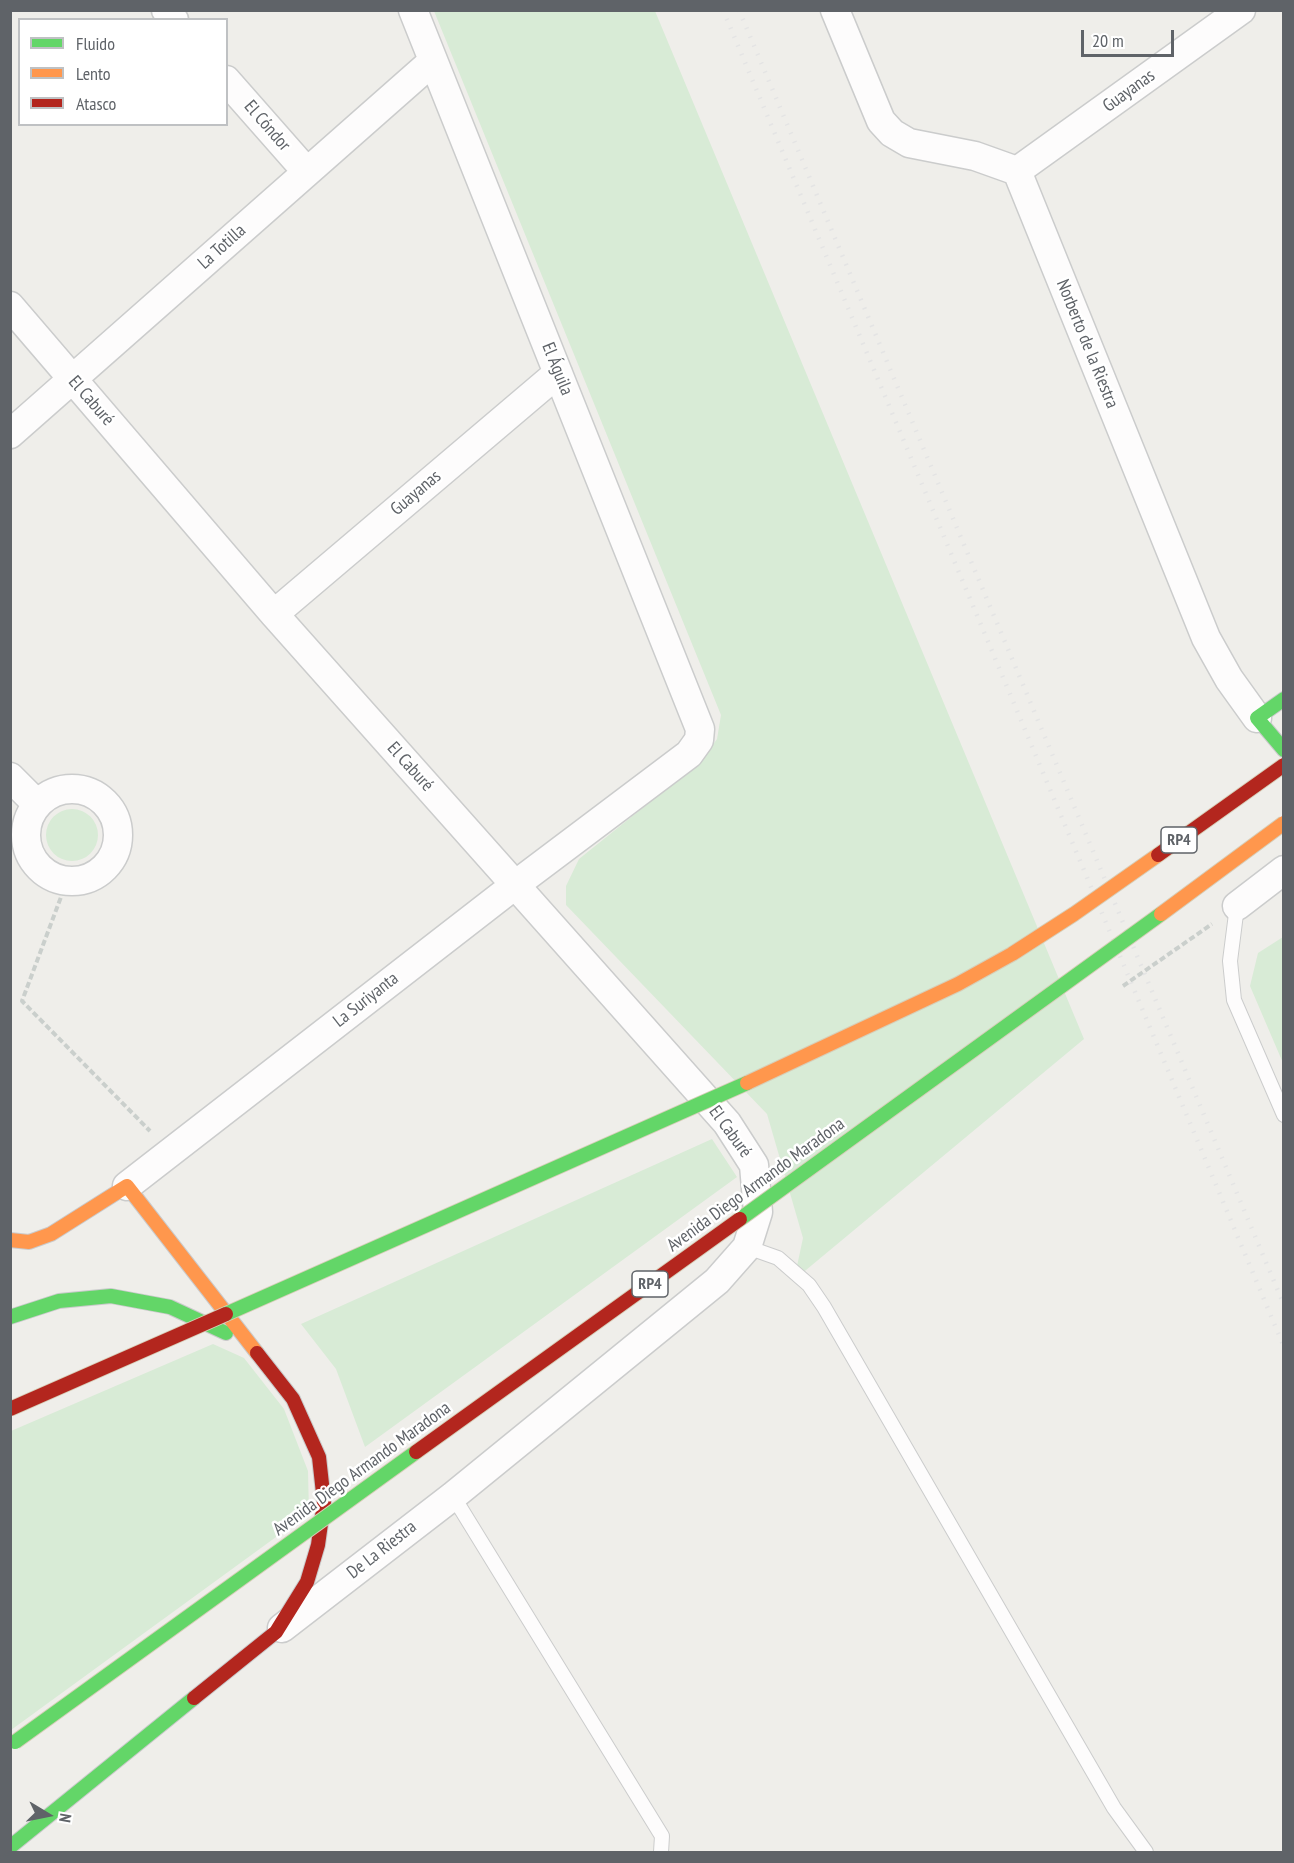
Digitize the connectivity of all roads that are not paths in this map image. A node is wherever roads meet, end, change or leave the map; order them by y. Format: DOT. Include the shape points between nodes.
graph roads {
  1 [pos="413,10"];
  2 [pos="835,10"];
  3 [pos="1241,10"];
  4 [pos="434,61"];
  5 [pos="228,82"];
  6 [pos="1017,171"];
  7 [pos="307,172"];
  8 [pos="10,306"];
  9 [pos="558,373"];
  10 [pos="73,380"];
  11 [pos="10,434"];
  12 [pos="274,614"];
  13 [pos="1284,699"];
  14 [pos="1257,718"];
  15 [pos="700,729"];
  16 [pos="1284,750"];
  17 [pos="1284,765"];
  18 [pos="10,777"];
  19 [pos="37,804"];
  20 [pos="1284,823"];
  21 [pos="1284,870"];
  22 [pos="515,885"];
  23 [pos="1237,906"];
  24 [pos="1284,1115"];
  25 [pos="127,1186"];
  26 [pos="10,1240"];
  27 [pos="747,1247"];
  28 [pos="10,1317"];
  29 [pos="255,1347"];
  30 [pos="10,1409"];
  31 [pos="453,1496"];
  32 [pos="276,1632"];
  33 [pos="15,1742"];
  34 [pos="10,1846"];
  35 [pos="661,1852"];
  36 [pos="1146,1852"];
  1 -- 4 [label="street, El Águila"];
  2 -- 6 [label="street" via="881,121 892,133 909,143 975,156"];
  3 -- 6 [label="street, Guayanas"];
  4 -- 7 [label="street, La Totilla"];
  4 -- 9 [label="street, El Águila"];
  5 -- 7 [label="street, El Cóndor"];
  6 -- 14 [label="street, Norberto de la Riestra" via="1206,638"];
  7 -- 10 [label="street, La Totilla"];
  8 -- 10 [label="street, El Caburé"];
  9 -- 12 [label="street, Guayanas"];
  9 -- 15 [label="street, El Águila"];
  10 -- 11 [label="street, La Totilla"];
  10 -- 12 [label="street, El Caburé"];
  12 -- 22 [label="street, El Caburé"];
  13 -- 14 [label="main road"];
  14 -- 16 [label="main road, Norberto de la Riestra"];
  15 -- 22 [label="street, La Suriyanta" via="699,740 689,754"];
  17 -- 30 [label="main road, RP4, bridge" via="1074,914 958,984 683,1112"];
  18 -- 19 [label="street"];
  19 -- 19 [label="street" via="57,791 80,788 95,794 115,818 117,841 109,863 83,880 67,881 41,869 32,858 26,830"];
  20 -- 33 [label="main road, Avenida Diego Armando Maradona / RP4, bridge"];
  21 -- 23 [label="street"];
  22 -- 25 [label="street, La Suriyanta"];
  22 -- 27 [label="street, El Caburé" via="740,1142 754,1165 758,1212"];
  23 -- 24 [label="lane" via="1230,961 1234,1000"];
  25 -- 26 [label="main road, La Suriyanta" via="51,1234 29,1242"];
  25 -- 29 [label="main road"];
  27 -- 31 [label="street, De La Riestra" via="709,1288"];
  27 -- 36 [label="lane" via="778,1258 809,1285 824,1307 1114,1808"];
  28 -- 29 [label="main road" via="59,1300 111,1296 170,1307"];
  29 -- 32 [label="main road" via="297,1408 319,1456 324,1502 318,1545 307,1582"];
  31 -- 32 [label="street, De La Riestra"];
  31 -- 35 [label="lane" via="662,1836"];
  32 -- 34 [label="main road, De La Riestra"];
}
